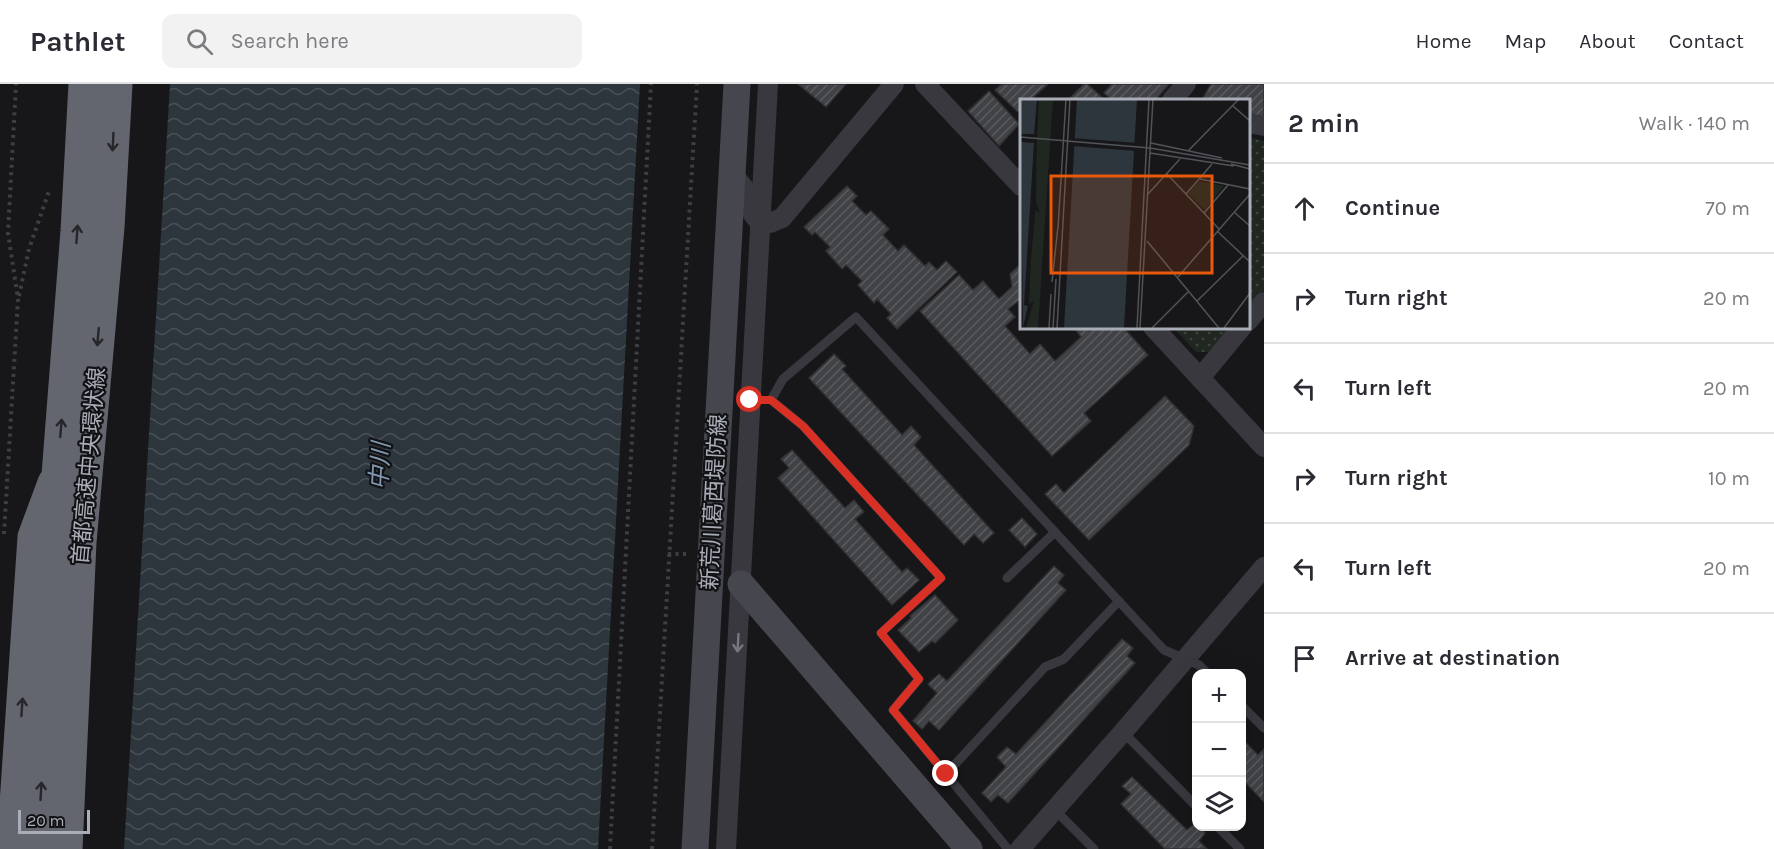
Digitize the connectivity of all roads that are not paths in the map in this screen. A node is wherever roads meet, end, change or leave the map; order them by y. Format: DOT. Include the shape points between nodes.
graph roads {
  1 [pos="85,84"];
  2 [pos="116,84"];
  3 [pos="736,84"];
  4 [pos="768,84"];
  5 [pos="894,84"];
  6 [pos="925,84"];
  7 [pos="1186,84"];
  8 [pos="1173,99"];
  9 [pos="1249,123"];
  10 [pos="1264,126"];
  11 [pos="732,173"];
  12 [pos="1020,185"];
  13 [pos="760,223"];
  14 [pos="1264,302"];
  15 [pos="1249,320"];
  16 [pos="1154,328"];
  17 [pos="1241,328"];
  18 [pos="1200,378"];
  19 [pos="750,400"];
  20 [pos="771,400"];
  21 [pos="1264,447"];
  22 [pos="58,475"];
  23 [pos="1055,532"];
  24 [pos="80,542"];
  25 [pos="1264,567"];
  26 [pos="1007,579"];
  27 [pos="741,585"];
  28 [pos="1119,601"];
  29 [pos="1186,658"];
  30 [pos="1203,669"];
  31 [pos="1246,710"];
  32 [pos="1264,728"];
  33 [pos="1124,732"];
  34 [pos="946,774"];
  35 [pos="1192,801"];
  36 [pos="1054,810"];
  37 [pos="1222,831"];
  38 [pos="12,849"];
  39 [pos="38,849"];
  40 [pos="66,849"];
  41 [pos="87,849"];
  42 [pos="695,849"];
  43 [pos="726,849"];
  44 [pos="969,849"];
  45 [pos="1008,849"];
  46 [pos="1020,849"];
  47 [pos="1094,849"];
  48 [pos="1240,849"];
  22 -- 1 [label="highway, 首都高速中央環状線, one-way, bridge"];
  2 -- 24 [label="highway, 首都高速中央環状線, one-way" via="108,227"];
  3 -- 11 [label="main road, 新荒川葛西堤防線"];
  4 -- 13 [label="street"];
  5 -- 13 [label="street" via="782,218"];
  6 -- 12 [label="street"];
  7 -- 8 [label="street"];
  9 -- 10 [label="street"];
  11 -- 13 [label="street" via="744,188"];
  11 -- 42 [label="main road, 新荒川葛西堤防線"];
  13 -- 19 [label="street"];
  14 -- 15 [label="street"];
  16 -- 18 [label="street"];
  17 -- 18 [label="street"];
  18 -- 21 [label="street"];
  19 -- 20 [label="lane"];
  19 -- 27 [label="street"];
  20 -- 23 [label="lane" via="783,379 856,317"];
  20 -- 34 [label="lane" via="803,426 941,578 881,633 919,679 893,710"];
  38 -- 22 [label="highway, one-way" via="34,537"];
  39 -- 22 [label="highway, 首都高速中央環状線, one-way, bridge"];
  23 -- 26 [label="lane"];
  23 -- 28 [label="lane"];
  24 -- 40 [label="highway, 首都高速中央環状線"];
  24 -- 41 [label="highway" via="92,619"];
  25 -- 29 [label="street"];
  27 -- 43 [label="street, one-way"];
  27 -- 44 [label="main road"];
  28 -- 29 [label="lane" via="1164,650"];
  28 -- 34 [label="lane" via="1064,658 1045,667"];
  29 -- 30 [label="lane"];
  29 -- 33 [label="street"];
  31 -- 32 [label="lane"];
  33 -- 35 [label="lane"];
  33 -- 36 [label="street"];
  34 -- 45 [label="lane"];
  36 -- 46 [label="street"];
  36 -- 47 [label="lane"];
  37 -- 48 [label="lane"];
}
